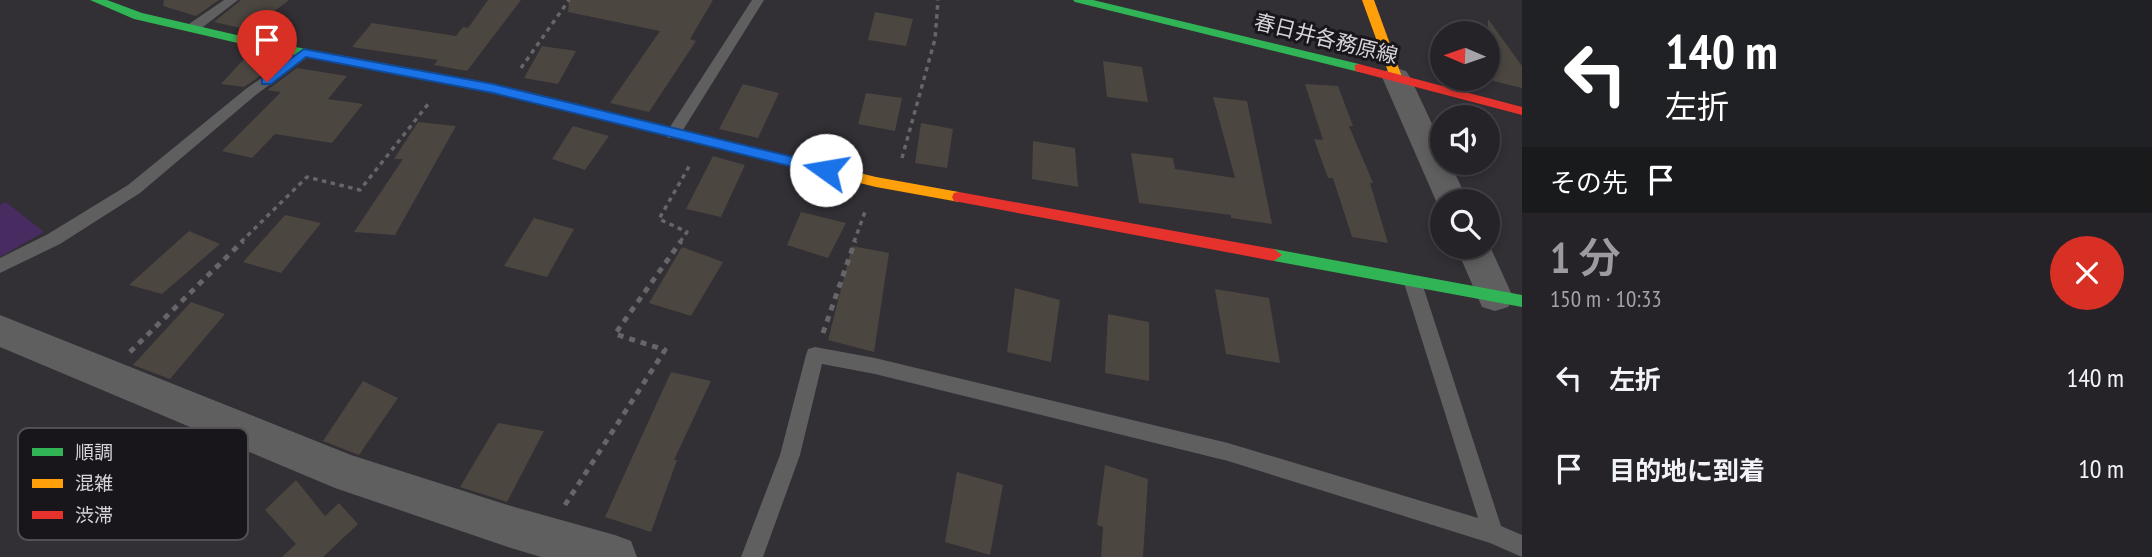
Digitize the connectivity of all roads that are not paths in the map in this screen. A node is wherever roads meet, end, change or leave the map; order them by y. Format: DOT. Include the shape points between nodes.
graph roads {
  1 [pos="96,0"];
  2 [pos="232,0"];
  3 [pos="758,0"];
  4 [pos="1079,0"];
  5 [pos="1368,0"];
  6 [pos="194,27"];
  7 [pos="304,53"];
  8 [pos="1396,77"];
  9 [pos="1522,111"];
  10 [pos="673,134"];
  11 [pos="1447,189"];
  12 [pos="1480,259"];
  13 [pos="0,266"];
  14 [pos="1413,283"];
  15 [pos="1508,299"];
  16 [pos="0,330"];
  17 [pos="235,428"];
  18 [pos="248,433"];
  19 [pos="1492,533"];
  20 [pos="1522,546"];
  21 [pos="615,557"];
  22 [pos="752,557"];
  1 -- 6 [label="street" via="138,16"];
  2 -- 6 [label="lane"];
  3 -- 10 [label="lane"];
  4 -- 8 [label="street, 春日井各務原線"];
  5 -- 8 [label="street"];
  6 -- 7 [label="street"];
  7 -- 10 [label="street" via="505,92"];
  7 -- 13 [label="lane" via="134,188 54,239"];
  8 -- 9 [label="street, 春日井各務原線"];
  8 -- 11 [label="street"];
  10 -- 14 [label="street" via="895,186"];
  12 -- 15 [label="street"];
  14 -- 15 [label="street"];
  14 -- 19 [label="lane"];
  16 -- 17 [label="street"];
  18 -- 21 [label="street" via="350,474"];
  19 -- 20 [label="lane"];
  19 -- 22 [label="lane" via="1228,452 815,355 790,456"];
}
